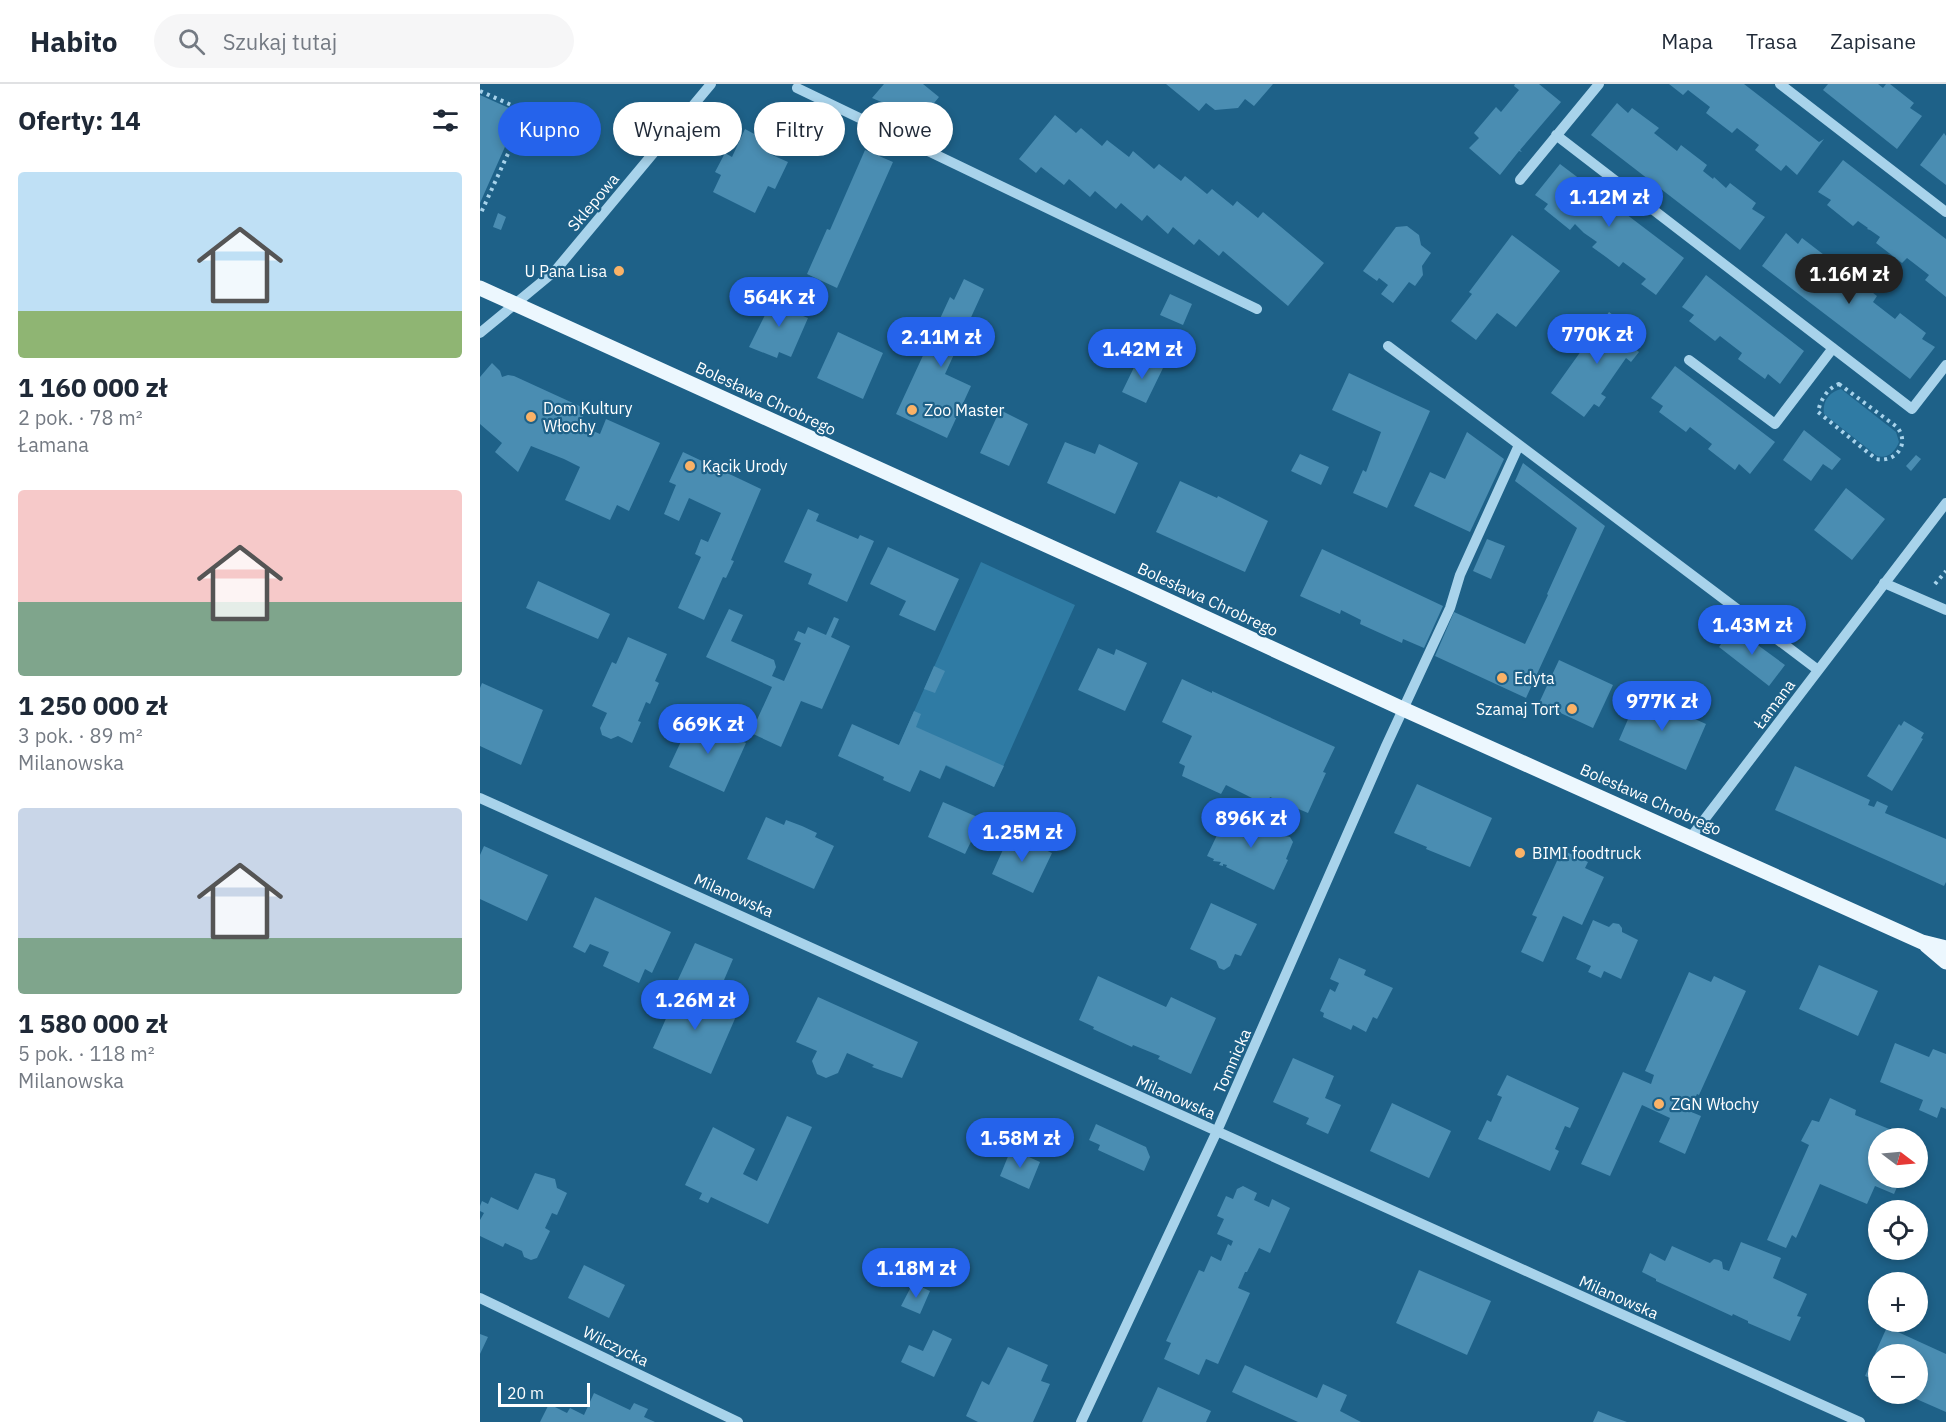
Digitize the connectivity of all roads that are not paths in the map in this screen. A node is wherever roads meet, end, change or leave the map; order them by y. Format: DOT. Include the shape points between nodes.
graph roads {
  1 [pos="711,84"];
  2 [pos="1599,84"];
  3 [pos="1780,84"];
  4 [pos="797,88"];
  5 [pos="1556,135"];
  6 [pos="1520,180"];
  7 [pos="1946,212"];
  8 [pos="480,288"];
  9 [pos="515,304"];
  10 [pos="1257,309"];
  11 [pos="480,333"];
  12 [pos="1388,346"];
  13 [pos="1833,348"];
  14 [pos="1689,360"];
  15 [pos="1946,365"];
  16 [pos="1519,445"];
  17 [pos="1946,503"];
  18 [pos="1884,583"];
  19 [pos="1946,610"];
  20 [pos="1818,670"];
  21 [pos="1403,709"];
  22 [pos="480,798"];
  23 [pos="1691,837"];
  24 [pos="1922,942"];
  25 [pos="1946,948"];
  26 [pos="1946,962"];
  27 [pos="1217,1131"];
  28 [pos="480,1298"];
  29 [pos="738,1422"];
  30 [pos="1081,1422"];
  31 [pos="1860,1422"];
  1 -- 9 [label="street, Sklepowa" via="555,271"];
  2 -- 5 [label="street"];
  3 -- 7 [label="street"];
  4 -- 10 [label="street"];
  5 -- 6 [label="street"];
  5 -- 13 [label="street"];
  8 -- 9 [label="main road, Bolesława Chrobrego"];
  9 -- 11 [label="street, Sklepowa"];
  9 -- 21 [label="main road, Bolesława Chrobrego"];
  12 -- 16 [label="street"];
  13 -- 14 [label="street" via="1775,424"];
  13 -- 15 [label="street" via="1912,409"];
  16 -- 20 [label="street"];
  16 -- 21 [label="street, Tomnicka"];
  17 -- 18 [label="street, Łamana"];
  18 -- 19 [label="street"];
  18 -- 20 [label="street, Łamana"];
  20 -- 23 [label="street, Łamana"];
  21 -- 23 [label="main road, Bolesława Chrobrego"];
  21 -- 27 [label="street, Tomnicka"];
  22 -- 27 [label="street, Milanowska"];
  23 -- 24 [label="main road, Bolesława Chrobrego"];
  24 -- 25 [label="main road, Bolesława Chrobrego"];
  24 -- 26 [label="main road, Bolesława Chrobrego"];
  27 -- 30 [label="street, Tomnicka"];
  27 -- 31 [label="street, Milanowska"];
  28 -- 29 [label="street, Wilczycka"];
}
